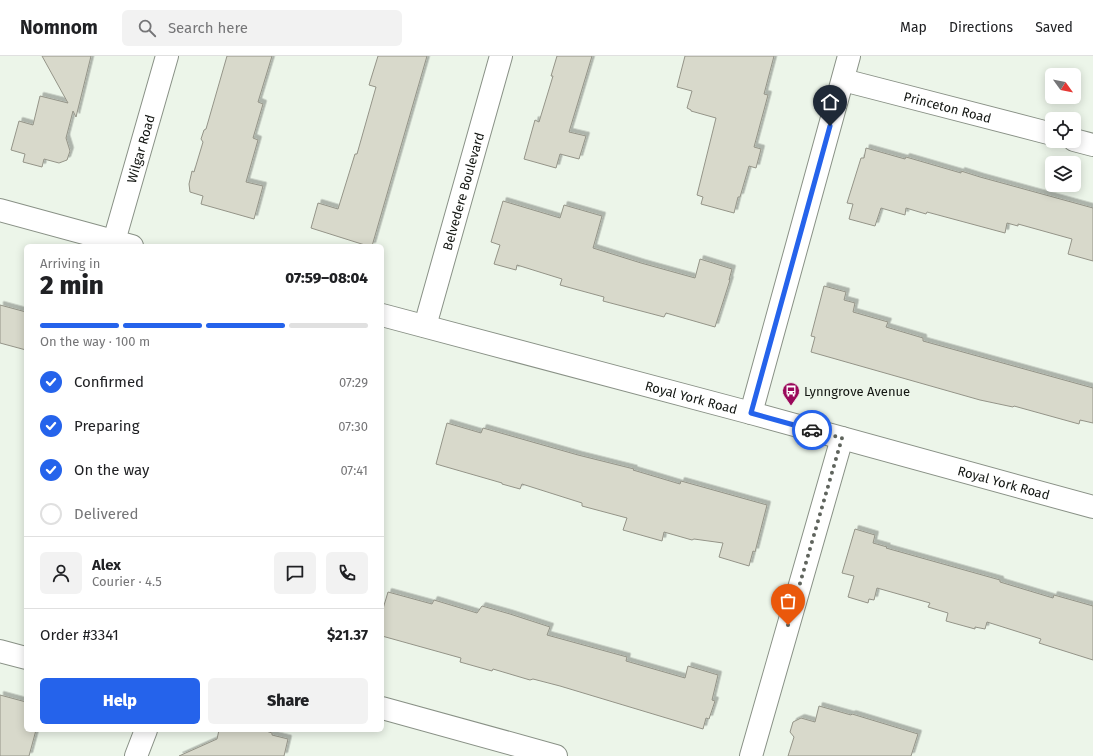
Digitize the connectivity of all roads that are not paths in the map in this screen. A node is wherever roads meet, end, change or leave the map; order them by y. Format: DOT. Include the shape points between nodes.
graph roads {
  1 [pos="167,56"];
  2 [pos="501,56"];
  3 [pos="849,56"];
  4 [pos="843,80"];
  5 [pos="1045,132"];
  6 [pos="1081,142"];
  7 [pos="1093,145"];
  8 [pos="0,210"];
  9 [pos="123,244"];
  10 [pos="384,316"];
  11 [pos="425,326"];
  12 [pos="751,413"];
  13 [pos="842,438"];
  14 [pos="1093,507"];
  15 [pos="0,651"];
  16 [pos="24,657"];
  17 [pos="384,709"];
  18 [pos="145,732"];
  19 [pos="136,756"];
  20 [pos="556,756"];
  21 [pos="751,756"];
  1 -- 9 [label="street, Wilgar Road"];
  2 -- 11 [label="street, Belvedere Boulevard"];
  3 -- 4 [label="street"];
  4 -- 5 [label="street, Princeton Road"];
  4 -- 12 [label="street"];
  6 -- 7 [label="street"];
  8 -- 9 [label="street"];
  10 -- 11 [label="street, Royal York Road"];
  11 -- 12 [label="street, Royal York Road"];
  12 -- 13 [label="street, Royal York Road"];
  13 -- 14 [label="street, Royal York Road"];
  13 -- 21 [label="street"];
  15 -- 16 [label="street"];
  17 -- 20 [label="street"];
  18 -- 19 [label="street"];
}
